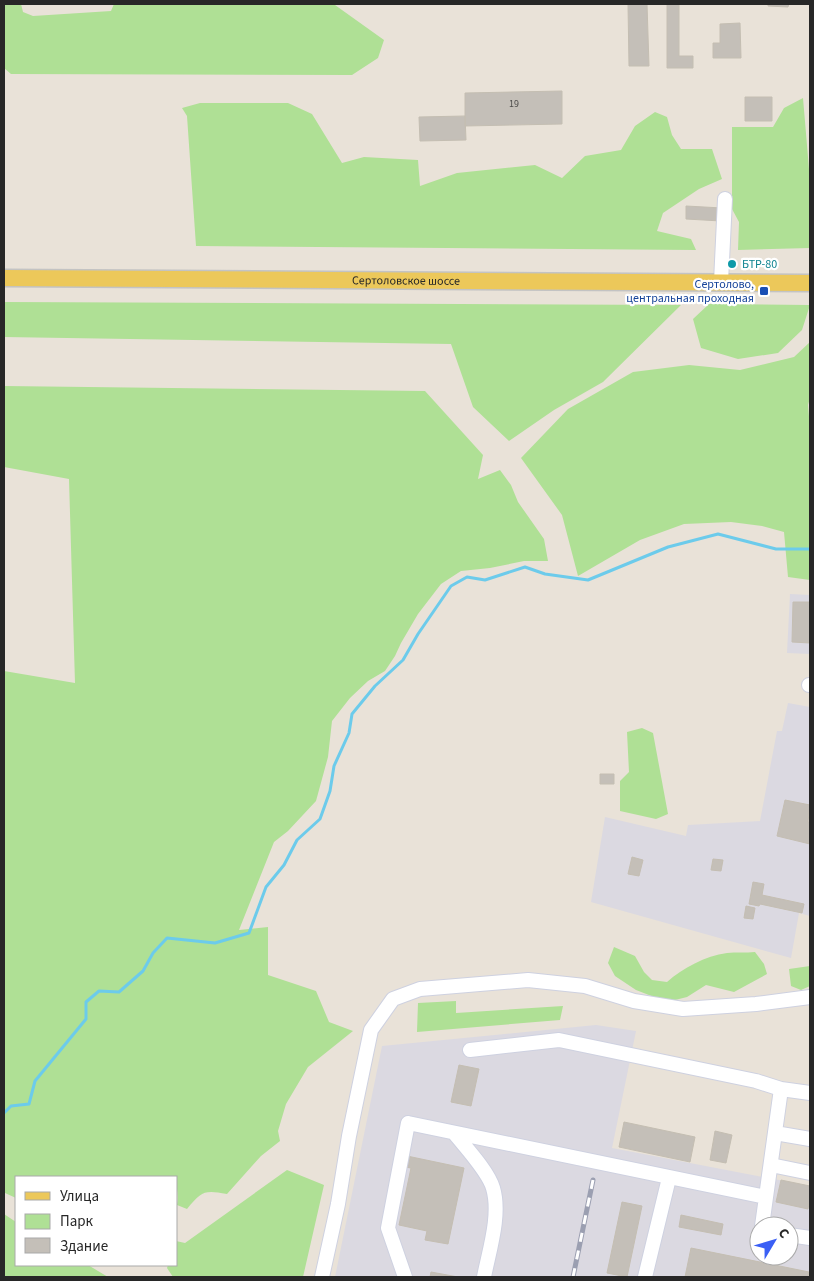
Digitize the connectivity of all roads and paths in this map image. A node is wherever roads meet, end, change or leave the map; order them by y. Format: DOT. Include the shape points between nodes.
graph roads {
  1 [pos="725,199"];
  2 [pos="4,278"];
  3 [pos="721,282"];
  4 [pos="810,283"];
  5 [pos="810,997"];
  6 [pos="470,1050"];
  7 [pos="781,1089"];
  8 [pos="810,1093"];
  9 [pos="776,1133"];
  10 [pos="455,1134"];
  11 [pos="810,1139"];
  12 [pos="771,1165"];
  13 [pos="810,1173"];
  14 [pos="669,1178"];
  15 [pos="766,1197"];
  16 [pos="763,1216"];
  17 [pos="322,1277"];
  18 [pos="405,1277"];
  19 [pos="484,1277"];
  20 [pos="645,1277"];
  1 -- 3 [label="lane"];
  2 -- 3 [label="main road, Сертоловское шоссе"];
  3 -- 4 [label="main road, Сертоловское шоссе"];
  5 -- 17 [label="lane" via="683,1009 634,1001 585,986 528,980 420,989 393,998 371,1030"];
  6 -- 7 [label="lane" via="559,1040"];
  7 -- 8 [label="lane"];
  7 -- 9 [label="lane"];
  9 -- 11 [label="lane"];
  9 -- 12 [label="lane"];
  10 -- 14 [label="lane"];
  10 -- 18 [label="lane" via="408,1123 388,1228"];
  10 -- 19 [label="lane" via="493,1188 496,1218"];
  12 -- 13 [label="lane"];
  12 -- 15 [label="lane"];
  14 -- 15 [label="lane"];
  14 -- 20 [label="lane"];
  15 -- 16 [label="lane"];
}
